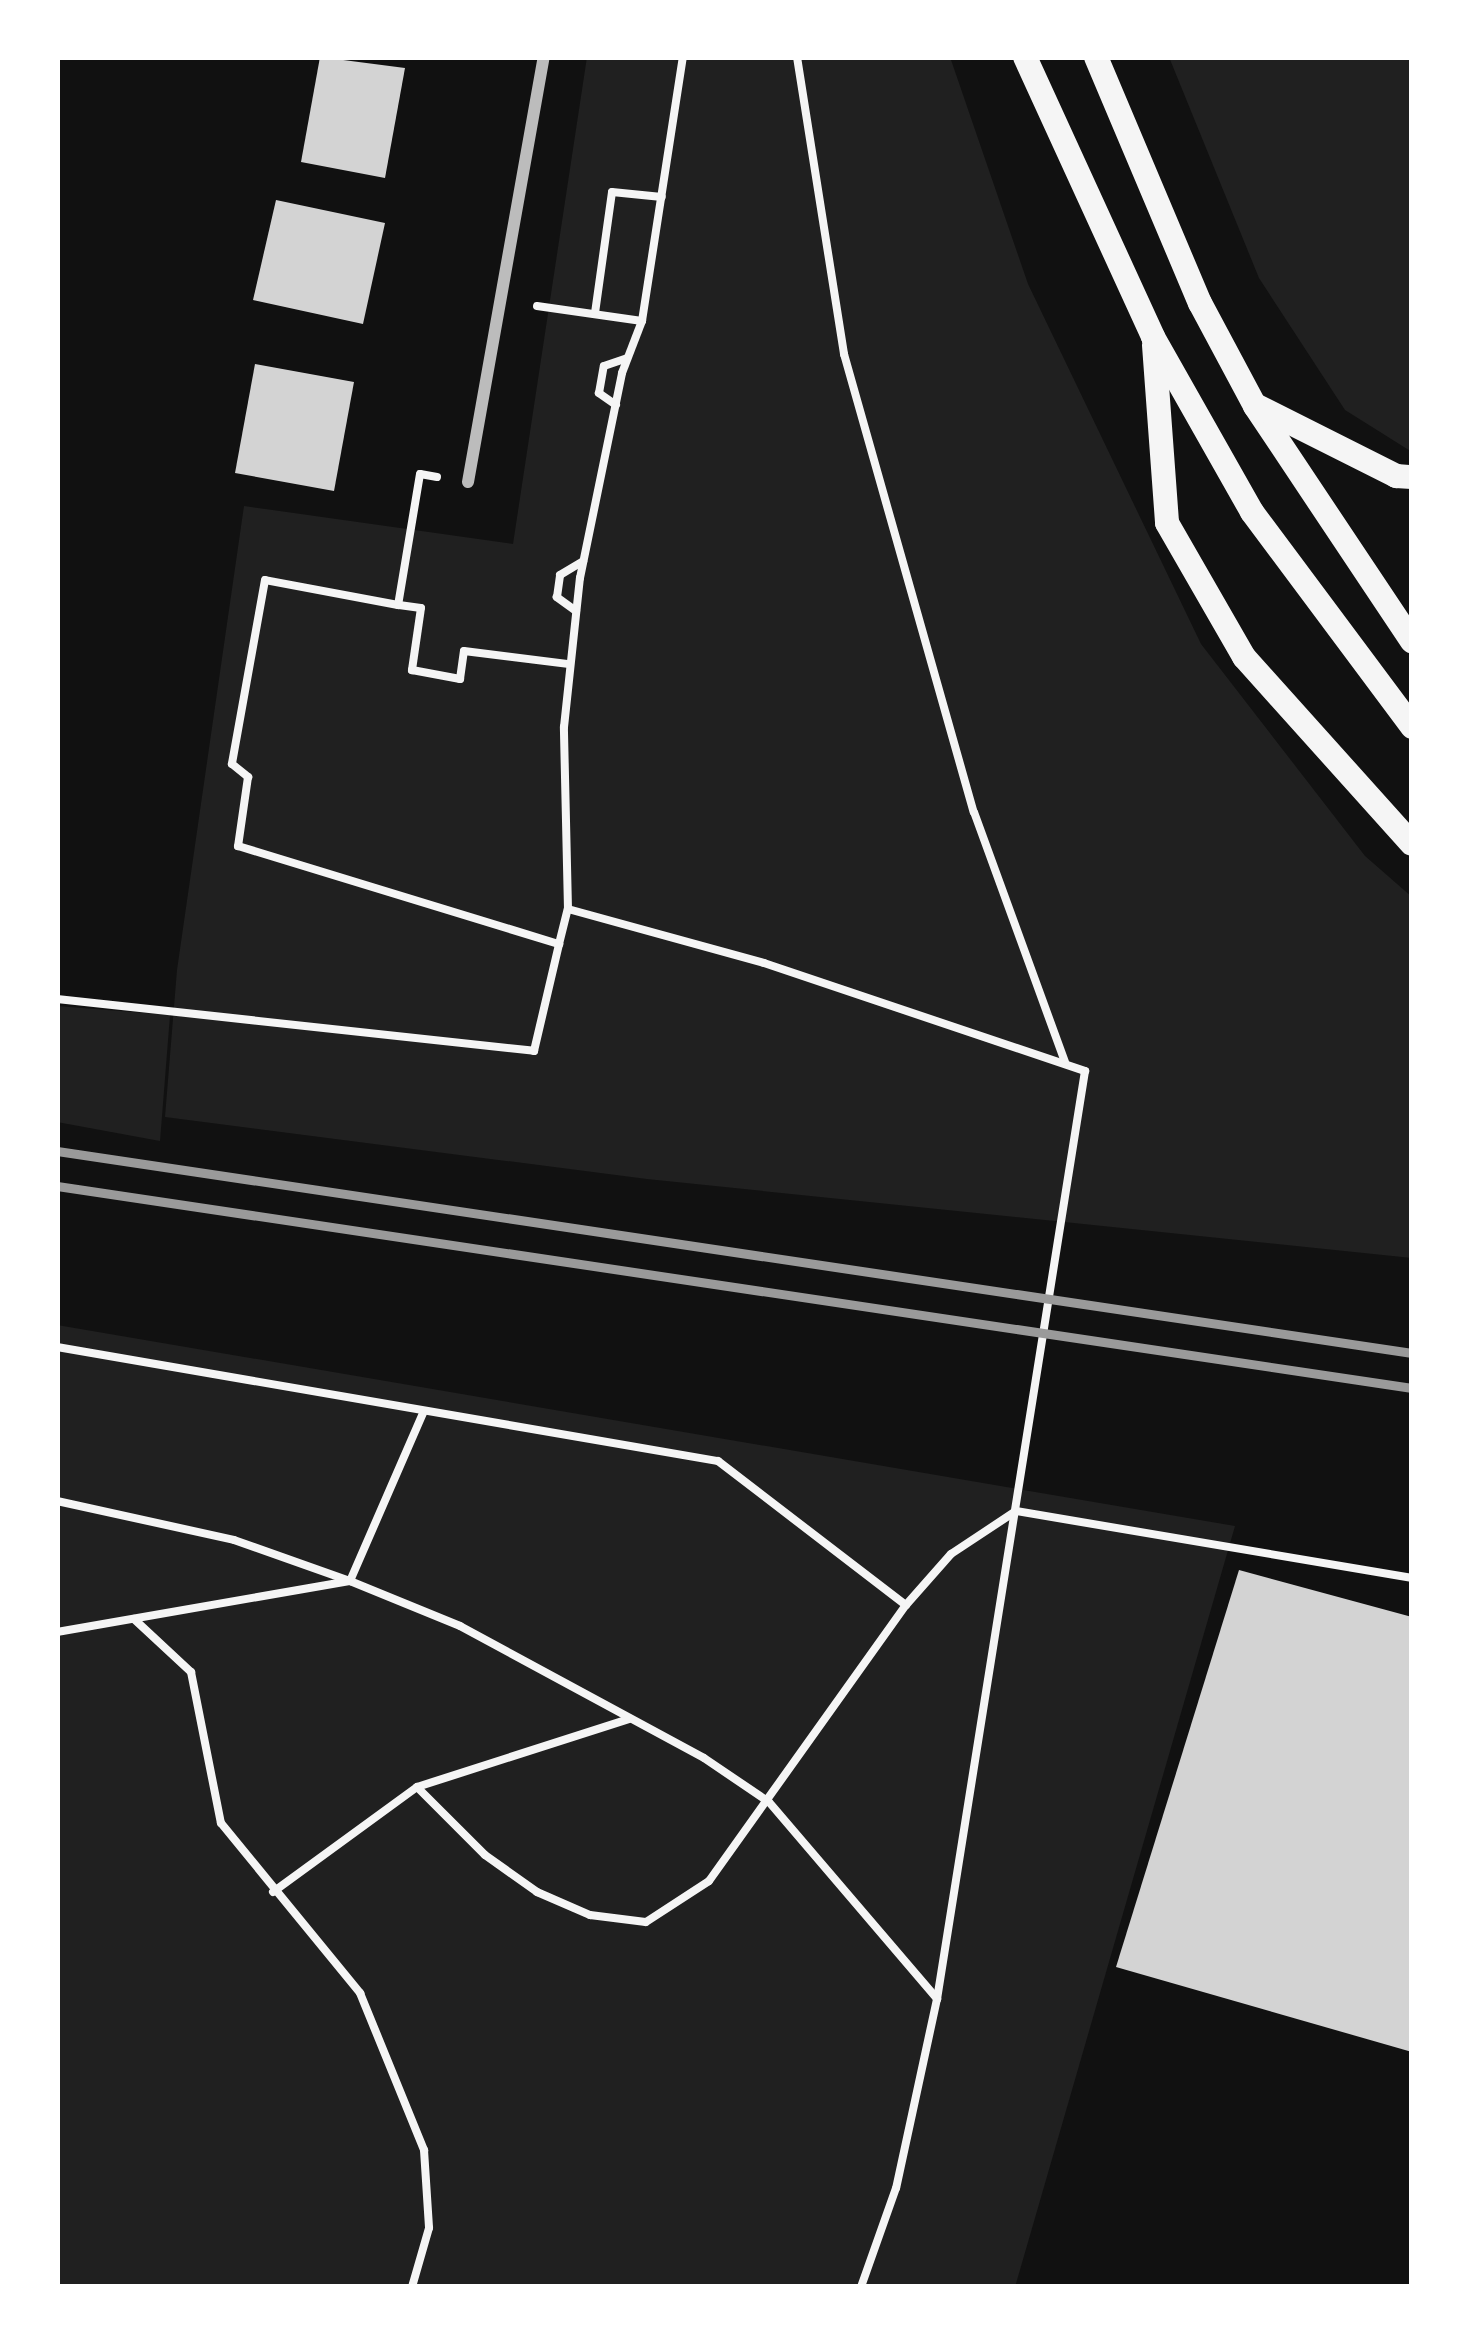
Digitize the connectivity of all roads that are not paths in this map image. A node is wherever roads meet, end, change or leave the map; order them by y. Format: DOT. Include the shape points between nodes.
graph roads {
  1 [pos="544,57"];
  2 [pos="1024,57"];
  3 [pos="1096,57"];
  4 [pos="1153,337"];
  5 [pos="1256,406"];
  6 [pos="1412,477"];
  7 [pos="467,482"];
  8 [pos="1412,641"];
  9 [pos="1412,727"];
  10 [pos="1412,844"];
  1 -- 7 [label="street"];
  2 -- 4 [label="main road"];
  3 -- 5 [label="main road" via="1200,303"];
  4 -- 9 [label="main road" via="1252,512"];
  4 -- 10 [label="main road" via="1167,523 1244,657"];
  5 -- 6 [label="main road"];
  5 -- 8 [label="main road"];
}
